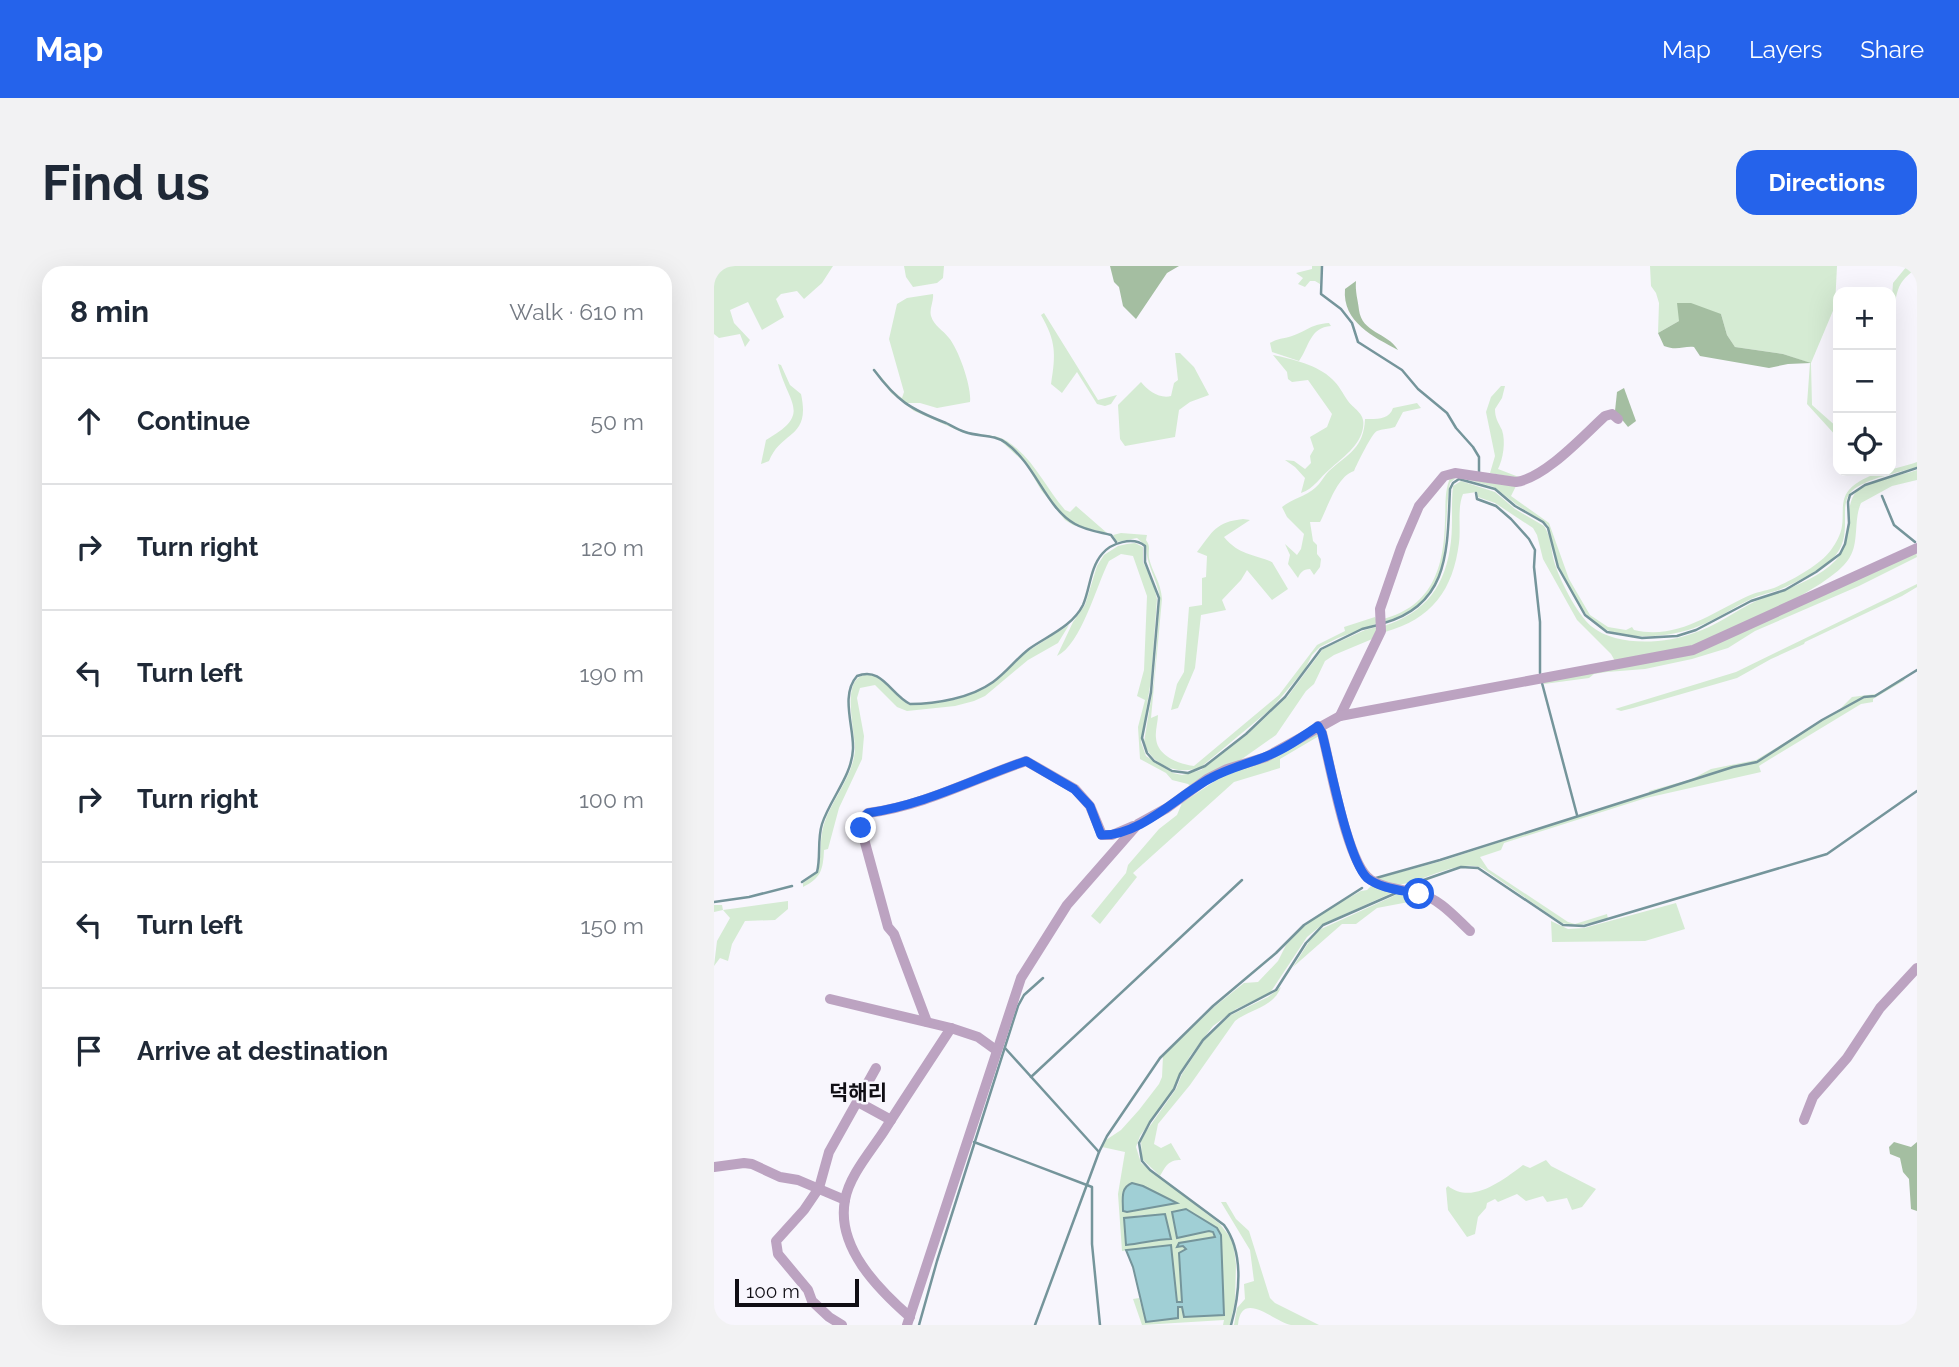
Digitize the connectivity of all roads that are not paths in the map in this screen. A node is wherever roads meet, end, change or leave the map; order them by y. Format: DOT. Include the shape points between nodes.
graph roads {
  1 [pos="1618,419"];
  2 [pos="1917,548"];
  3 [pos="1340,716"];
  4 [pos="1318,726"];
  5 [pos="1138,824"];
  6 [pos="1470,931"];
  7 [pos="1917,968"];
  8 [pos="830,999"];
  9 [pos="927,1022"];
  10 [pos="951,1028"];
  11 [pos="996,1050"];
  12 [pos="876,1068"];
  13 [pos="858,1102"];
  14 [pos="891,1120"];
  15 [pos="1804,1120"];
  16 [pos="714,1167"];
  17 [pos="819,1188"];
  18 [pos="845,1200"];
  19 [pos="908,1321"];
  20 [pos="842,1325"];
  1 -- 3 [label="street" via="1612,414 1605,416 1525,481 1455,473 1444,476 1413,518 1380,609 1381,631"];
  2 -- 3 [label="street" via="1693,650"];
  3 -- 4 [label="street"];
  4 -- 5 [label="street" via="1266,757 1208,779"];
  4 -- 6 [label="street" via="1361,871 1380,885 1436,900"];
  5 -- 9 [label="street" via="1101,835 1090,806 1074,789 1026,761 919,803 868,813 861,828 888,927"];
  5 -- 11 [label="street" via="1067,905 1026,967"];
  7 -- 15 [label="street" via="1880,1008 1847,1058 1813,1097"];
  8 -- 9 [label="street"];
  9 -- 10 [label="street"];
  10 -- 11 [label="street" via="978,1037"];
  10 -- 14 [label="street"];
  11 -- 19 [label="street"];
  12 -- 13 [label="street"];
  13 -- 14 [label="street"];
  13 -- 17 [label="street" via="829,1152"];
  14 -- 18 [label="street"];
  16 -- 17 [label="street" via="752,1164"];
  17 -- 18 [label="street"];
  17 -- 20 [label="street" via="776,1241 776,1247 818,1308"];
  18 -- 19 [label="street" via="847,1231 857,1257"];
}
